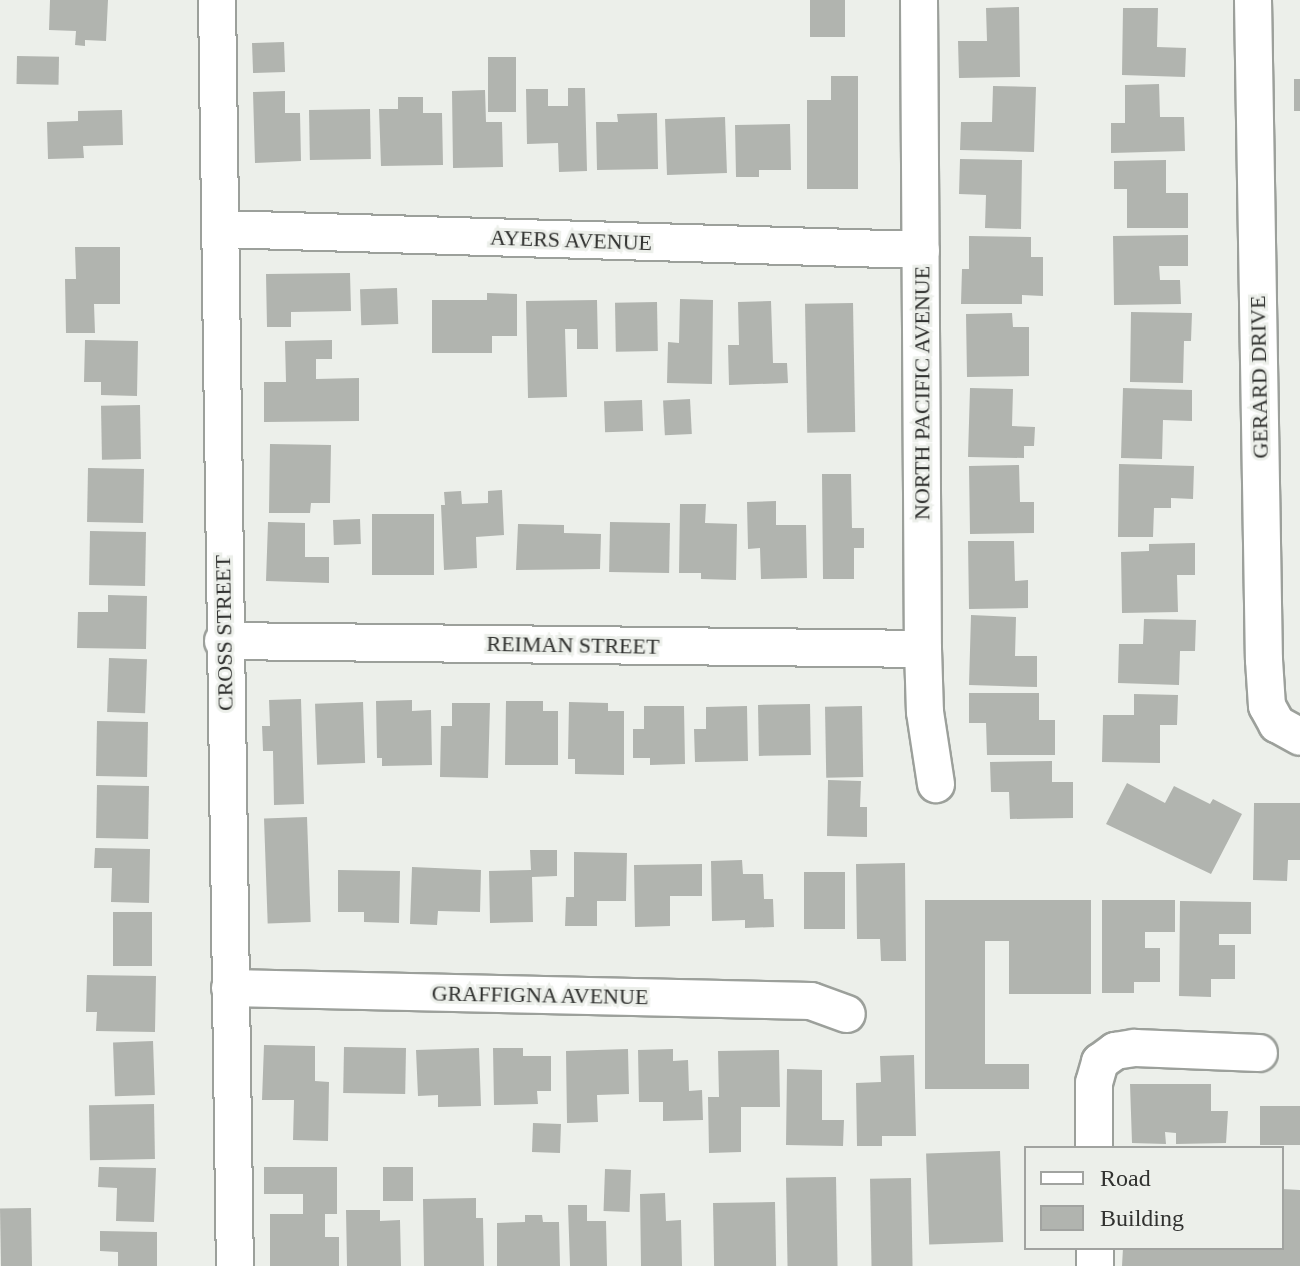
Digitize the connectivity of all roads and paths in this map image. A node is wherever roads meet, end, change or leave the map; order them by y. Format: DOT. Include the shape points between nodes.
graph roads {
  1 [pos="217,0"];
  2 [pos="919,0"];
  3 [pos="1253,0"];
  4 [pos="220,229"];
  5 [pos="921,250"];
  6 [pos="223,641"];
  7 [pos="923,649"];
  8 [pos="1300,737"];
  9 [pos="936,784"];
  10 [pos="230,988"];
  11 [pos="847,1014"];
  12 [pos="1259,1053"];
  13 [pos="1094,1146"];
  14 [pos="235,1266"];
  1 -- 4 [label="street, CROSS STREET"];
  2 -- 5 [label="street, NORTH PACIFIC AVENUE"];
  3 -- 8 [label="street, GERARD DRIVE" via="1264,660 1267,706 1277,724"];
  4 -- 5 [label="street, AYERS AVENUE"];
  4 -- 6 [label="street, CROSS STREET"];
  5 -- 7 [label="street, NORTH PACIFIC AVENUE"];
  6 -- 7 [label="street, REIMAN STREET"];
  6 -- 10 [label="street, CROSS STREET"];
  7 -- 9 [label="street, NORTH PACIFIC AVENUE" via="925,712"];
  10 -- 11 [label="street, GRAFFIGNA AVENUE" via="811,1001"];
  10 -- 14 [label="street, CROSS STREET"];
  12 -- 13 [label="street" via="1115,1051 1100,1062 1094,1083"];
}
